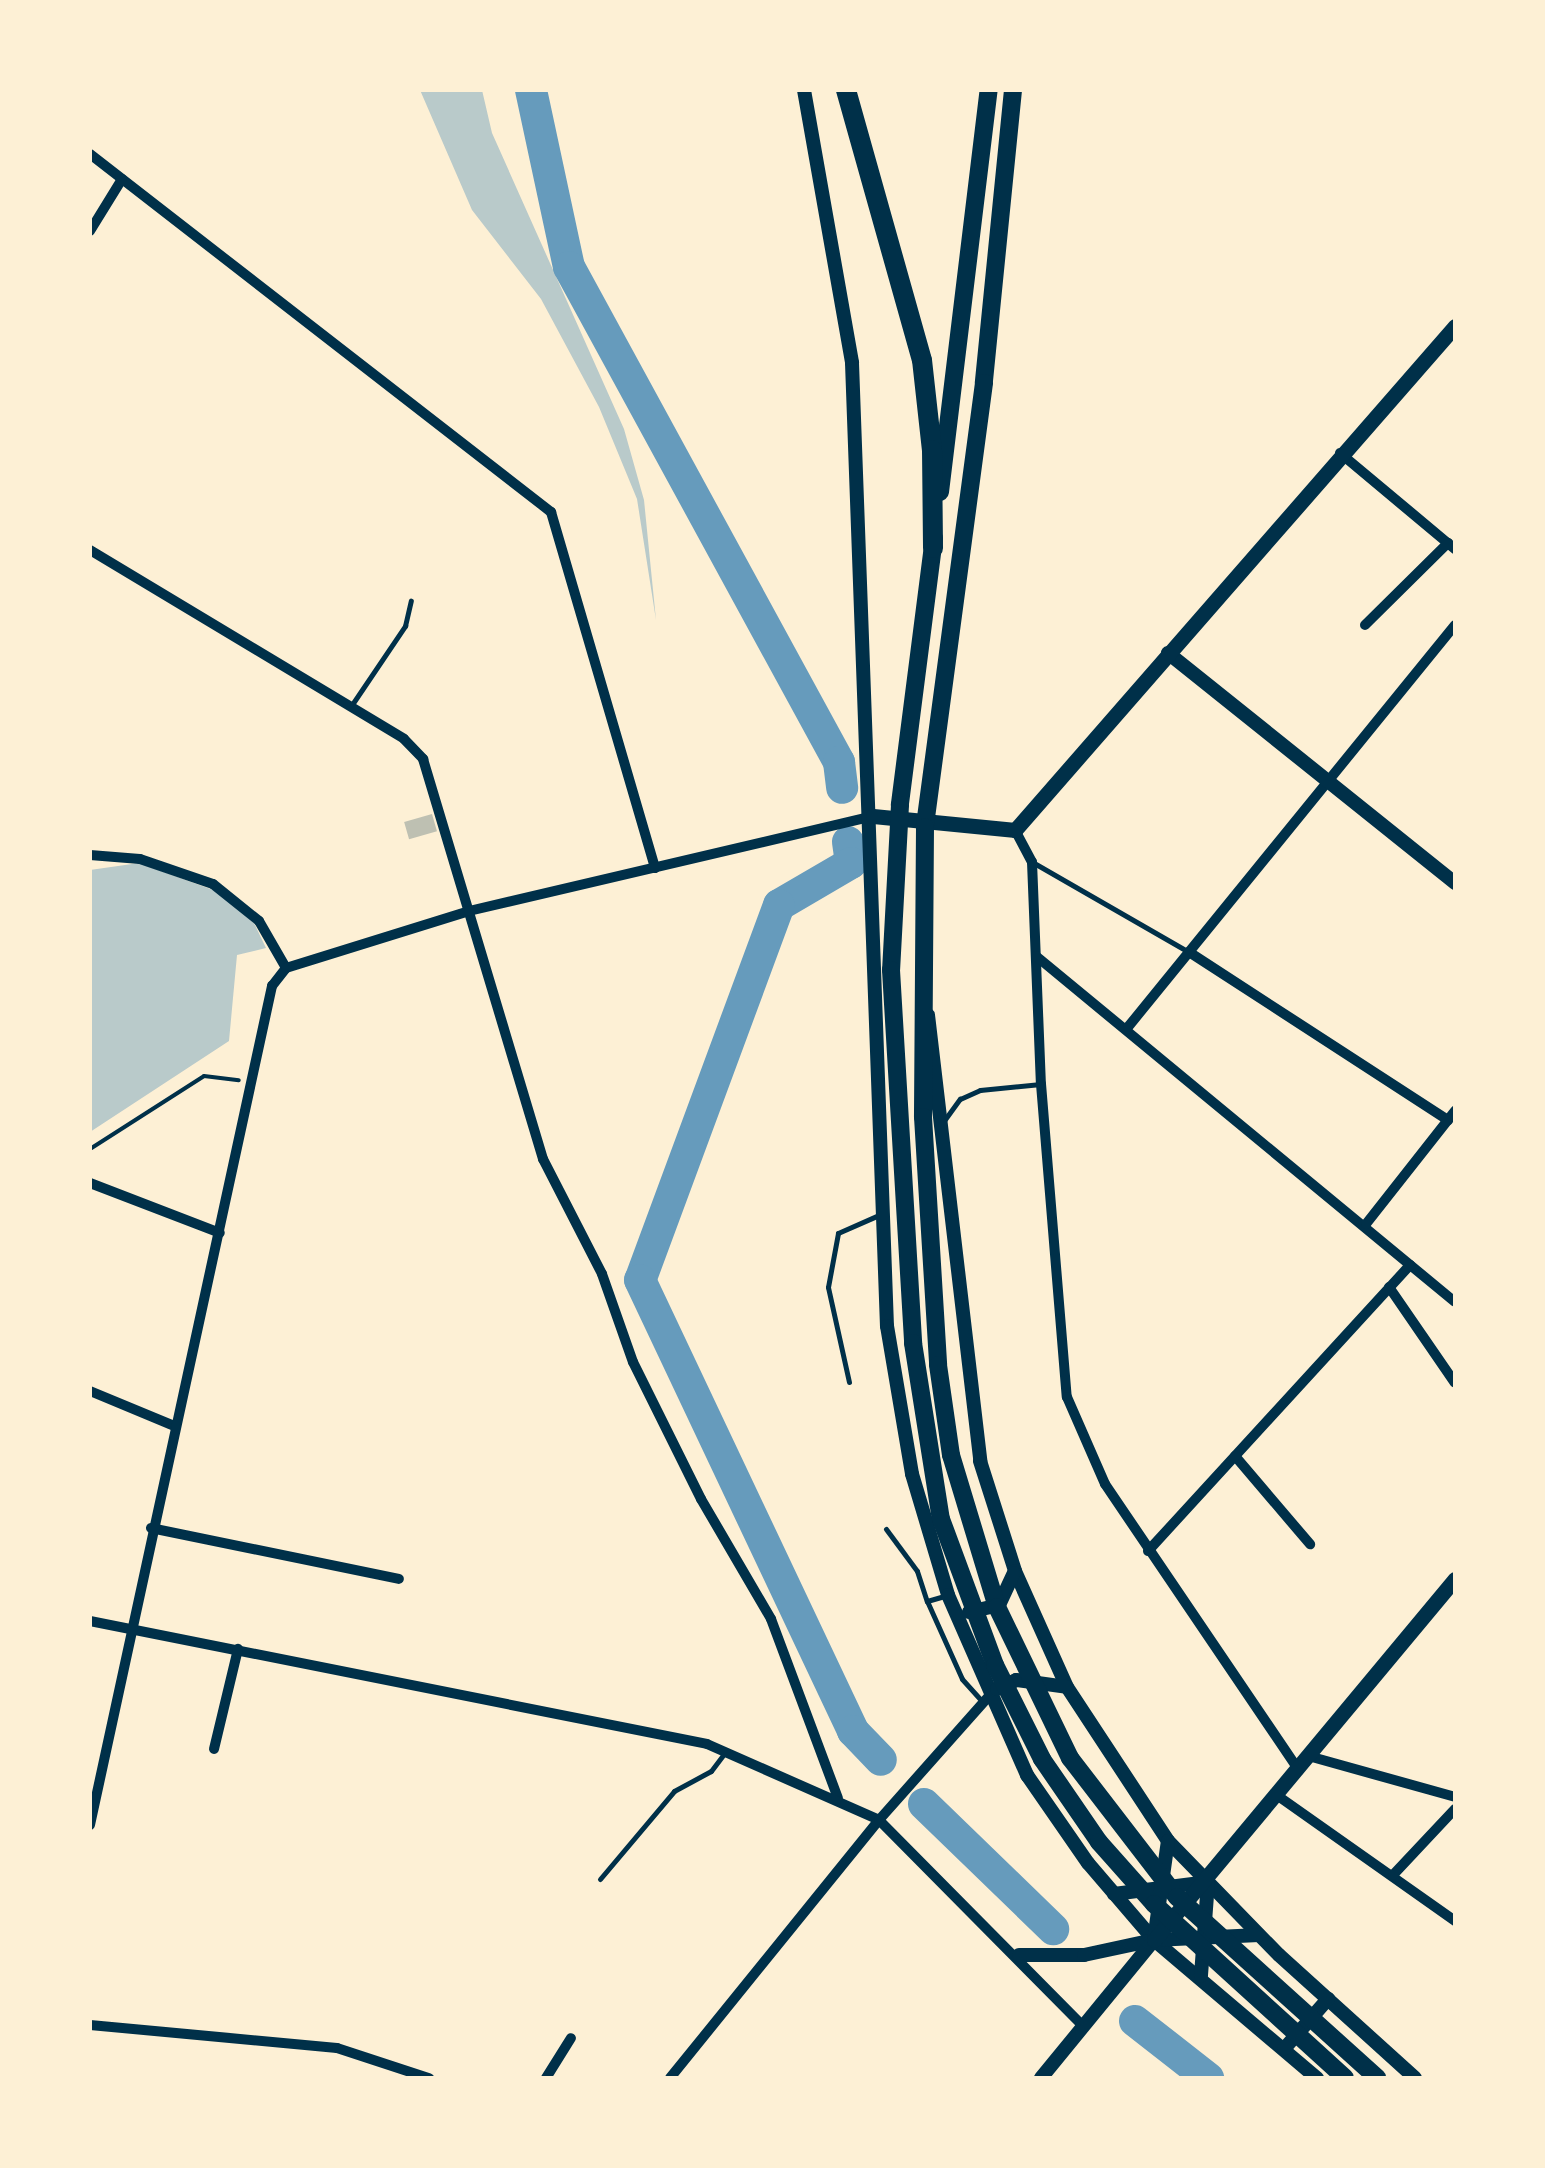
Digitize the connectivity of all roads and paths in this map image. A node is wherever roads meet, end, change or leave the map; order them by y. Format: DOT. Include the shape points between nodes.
graph roads {
  1 [pos="804,90"];
  2 [pos="846,90"];
  3 [pos="989,90"];
  4 [pos="1013,90"];
  5 [pos="90,154"];
  6 [pos="122,179"];
  7 [pos="90,231"];
  8 [pos="1455,326"];
  9 [pos="1340,452"];
  10 [pos="1452,546"];
  11 [pos="933,548"];
  12 [pos="90,550"];
  13 [pos="411,602"];
  14 [pos="1365,625"];
  15 [pos="1455,625"];
  16 [pos="1168,653"];
  17 [pos="351,706"];
  18 [pos="1329,780"];
  19 [pos="872,816"];
  20 [pos="1015,830"];
  21 [pos="90,854"];
  22 [pos="1032,862"];
  23 [pos="655,868"];
  24 [pos="1455,883"];
  25 [pos="470,911"];
  26 [pos="1188,952"];
  27 [pos="1036,956"];
  28 [pos="286,968"];
  29 [pos="922,991"];
  30 [pos="1128,1027"];
  31 [pos="249,1081"];
  32 [pos="1040,1084"];
  33 [pos="1452,1115"];
  34 [pos="941,1124"];
  35 [pos="90,1149"];
  36 [pos="90,1183"];
  37 [pos="882,1214"];
  38 [pos="1366,1224"];
  39 [pos="220,1233"];
  40 [pos="1410,1264"];
  41 [pos="1389,1288"];
  42 [pos="1455,1302"];
  43 [pos="848,1382"];
  44 [pos="1455,1383"];
  45 [pos="90,1391"];
  46 [pos="172,1425"];
  47 [pos="1235,1456"];
  48 [pos="150,1528"];
  49 [pos="886,1529"];
  50 [pos="1310,1544"];
  51 [pos="1148,1551"];
  52 [pos="1015,1571"];
  53 [pos="399,1578"];
  54 [pos="1455,1579"];
  55 [pos="949,1598"];
  56 [pos="927,1601"];
  57 [pos="90,1621"];
  58 [pos="128,1628"];
  59 [pos="238,1649"];
  60 [pos="1067,1687"];
  61 [pos="987,1699"];
  62 [pos="214,1750"];
  63 [pos="726,1752"];
  64 [pos="1312,1757"];
  65 [pos="1299,1771"];
  66 [pos="1278,1796"];
  67 [pos="1455,1797"];
  68 [pos="838,1798"];
  69 [pos="1455,1810"];
  70 [pos="880,1820"];
  71 [pos="90,1825"];
  72 [pos="1168,1841"];
  73 [pos="1393,1875"];
  74 [pos="600,1879"];
  75 [pos="1208,1882"];
  76 [pos="1163,1888"];
  77 [pos="1114,1894"];
  78 [pos="1455,1921"];
  79 [pos="1200,1935"];
  80 [pos="1259,1935"];
  81 [pos="1154,1940"];
  82 [pos="1019,1955"];
  83 [pos="1201,1976"];
  84 [pos="1328,1999"];
  85 [pos="90,2024"];
  86 [pos="1084,2027"];
  87 [pos="571,2038"];
  88 [pos="1284,2049"];
  89 [pos="429,2078"];
  90 [pos="546,2078"];
  91 [pos="670,2078"];
  92 [pos="1041,2078"];
  93 [pos="1317,2078"];
  94 [pos="1345,2078"];
  95 [pos="1377,2078"];
  96 [pos="1415,2078"];
  1 -- 19 [label="street" via="852,363"];
  2 -- 11 [label="highway" via="922,360"];
  3 -- 11 [label="main road"];
  4 -- 29 [label="main road" via="984,383 932,743"];
  5 -- 6 [label="street"];
  6 -- 7 [label="street"];
  6 -- 23 [label="street" via="551,512"];
  8 -- 9 [label="main road"];
  9 -- 10 [label="street"];
  9 -- 16 [label="main road"];
  10 -- 14 [label="street"];
  11 -- 94 [label="main road" via="909,738 892,970 913,1343 941,1520 995,1665 1042,1759 1100,1842 1154,1904"];
  12 -- 17 [label="street"];
  13 -- 17 [label="lane" via="405,626"];
  15 -- 18 [label="street"];
  16 -- 18 [label="street"];
  16 -- 20 [label="main road"];
  17 -- 25 [label="street" via="423,759"];
  18 -- 24 [label="street"];
  18 -- 26 [label="street"];
  19 -- 20 [label="main road"];
  19 -- 23 [label="street"];
  19 -- 37 [label="street" via="872,1021"];
  20 -- 22 [label="street"];
  21 -- 28 [label="street" via="140,859 213,884 260,921"];
  22 -- 26 [label="lane"];
  22 -- 27 [label="street"];
  23 -- 25 [label="street"];
  25 -- 28 [label="street"];
  25 -- 68 [label="street" via="543,1159 602,1274 633,1362 771,1619"];
  26 -- 30 [label="street"];
  26 -- 33 [label="street"];
  27 -- 30 [label="street"];
  27 -- 32 [label="street"];
  28 -- 31 [label="street" via="272,986"];
  29 -- 34 [label="street" via="935,1039"];
  29 -- 95 [label="main road" via="938,1365 969,1532 996,1608 1070,1758 1118,1827 1177,1897"];
  30 -- 38 [label="street"];
  31 -- 35 [label="path" via="204,1076"];
  31 -- 39 [label="street"];
  32 -- 34 [label="lane" via="980,1090 960,1099"];
  32 -- 51 [label="street" via="1068,1397 1083,1443"];
  33 -- 38 [label="street"];
  34 -- 52 [label="street" via="980,1461"];
  36 -- 39 [label="street"];
  37 -- 43 [label="lane" via="838,1233 828,1288"];
  37 -- 55 [label="street" via="887,1326 902,1420"];
  38 -- 40 [label="street"];
  39 -- 46 [label="street"];
  40 -- 41 [label="street"];
  40 -- 42 [label="street"];
  41 -- 44 [label="street"];
  41 -- 47 [label="street"];
  45 -- 46 [label="street"];
  46 -- 48 [label="street"];
  47 -- 50 [label="street"];
  47 -- 51 [label="street"];
  48 -- 53 [label="street"];
  48 -- 58 [label="street"];
  49 -- 56 [label="lane" via="917,1571"];
  51 -- 65 [label="street"];
  52 -- 55 [label="street" via="1010,1590 988,1612"];
  52 -- 60 [label="street"];
  54 -- 64 [label="main road"];
  55 -- 56 [label="lane"];
  55 -- 61 [label="street"];
  56 -- 61 [label="lane" via="962,1679"];
  57 -- 58 [label="street"];
  58 -- 59 [label="street"];
  58 -- 71 [label="street"];
  59 -- 62 [label="street"];
  59 -- 63 [label="street"];
  60 -- 61 [label="street" via="1016,1680"];
  60 -- 72 [label="street"];
  61 -- 70 [label="street"];
  61 -- 77 [label="street" via="1027,1775"];
  63 -- 68 [label="street"];
  63 -- 74 [label="lane" via="711,1771 674,1791"];
  64 -- 65 [label="main road"];
  64 -- 67 [label="street"];
  65 -- 66 [label="main road"];
  66 -- 73 [label="street"];
  66 -- 75 [label="main road"];
  68 -- 70 [label="street"];
  69 -- 73 [label="street"];
  70 -- 82 [label="street"];
  70 -- 91 [label="street"];
  72 -- 75 [label="street"];
  72 -- 76 [label="street"];
  73 -- 78 [label="street"];
  75 -- 76 [label="street"];
  75 -- 79 [label="street"];
  75 -- 80 [label="street"];
  75 -- 81 [label="main road"];
  76 -- 77 [label="street"];
  76 -- 81 [label="street"];
  77 -- 81 [label="street"];
  79 -- 80 [label="street"];
  79 -- 81 [label="street"];
  79 -- 83 [label="street"];
  80 -- 84 [label="street"];
  81 -- 82 [label="street" via="1084,1955"];
  81 -- 83 [label="street"];
  81 -- 86 [label="street"];
  82 -- 86 [label="street"];
  83 -- 88 [label="street"];
  84 -- 88 [label="street"];
  84 -- 96 [label="street"];
  85 -- 89 [label="street" via="337,2048"];
  86 -- 92 [label="street"];
  87 -- 90 [label="street"];
  88 -- 93 [label="street"];
}
